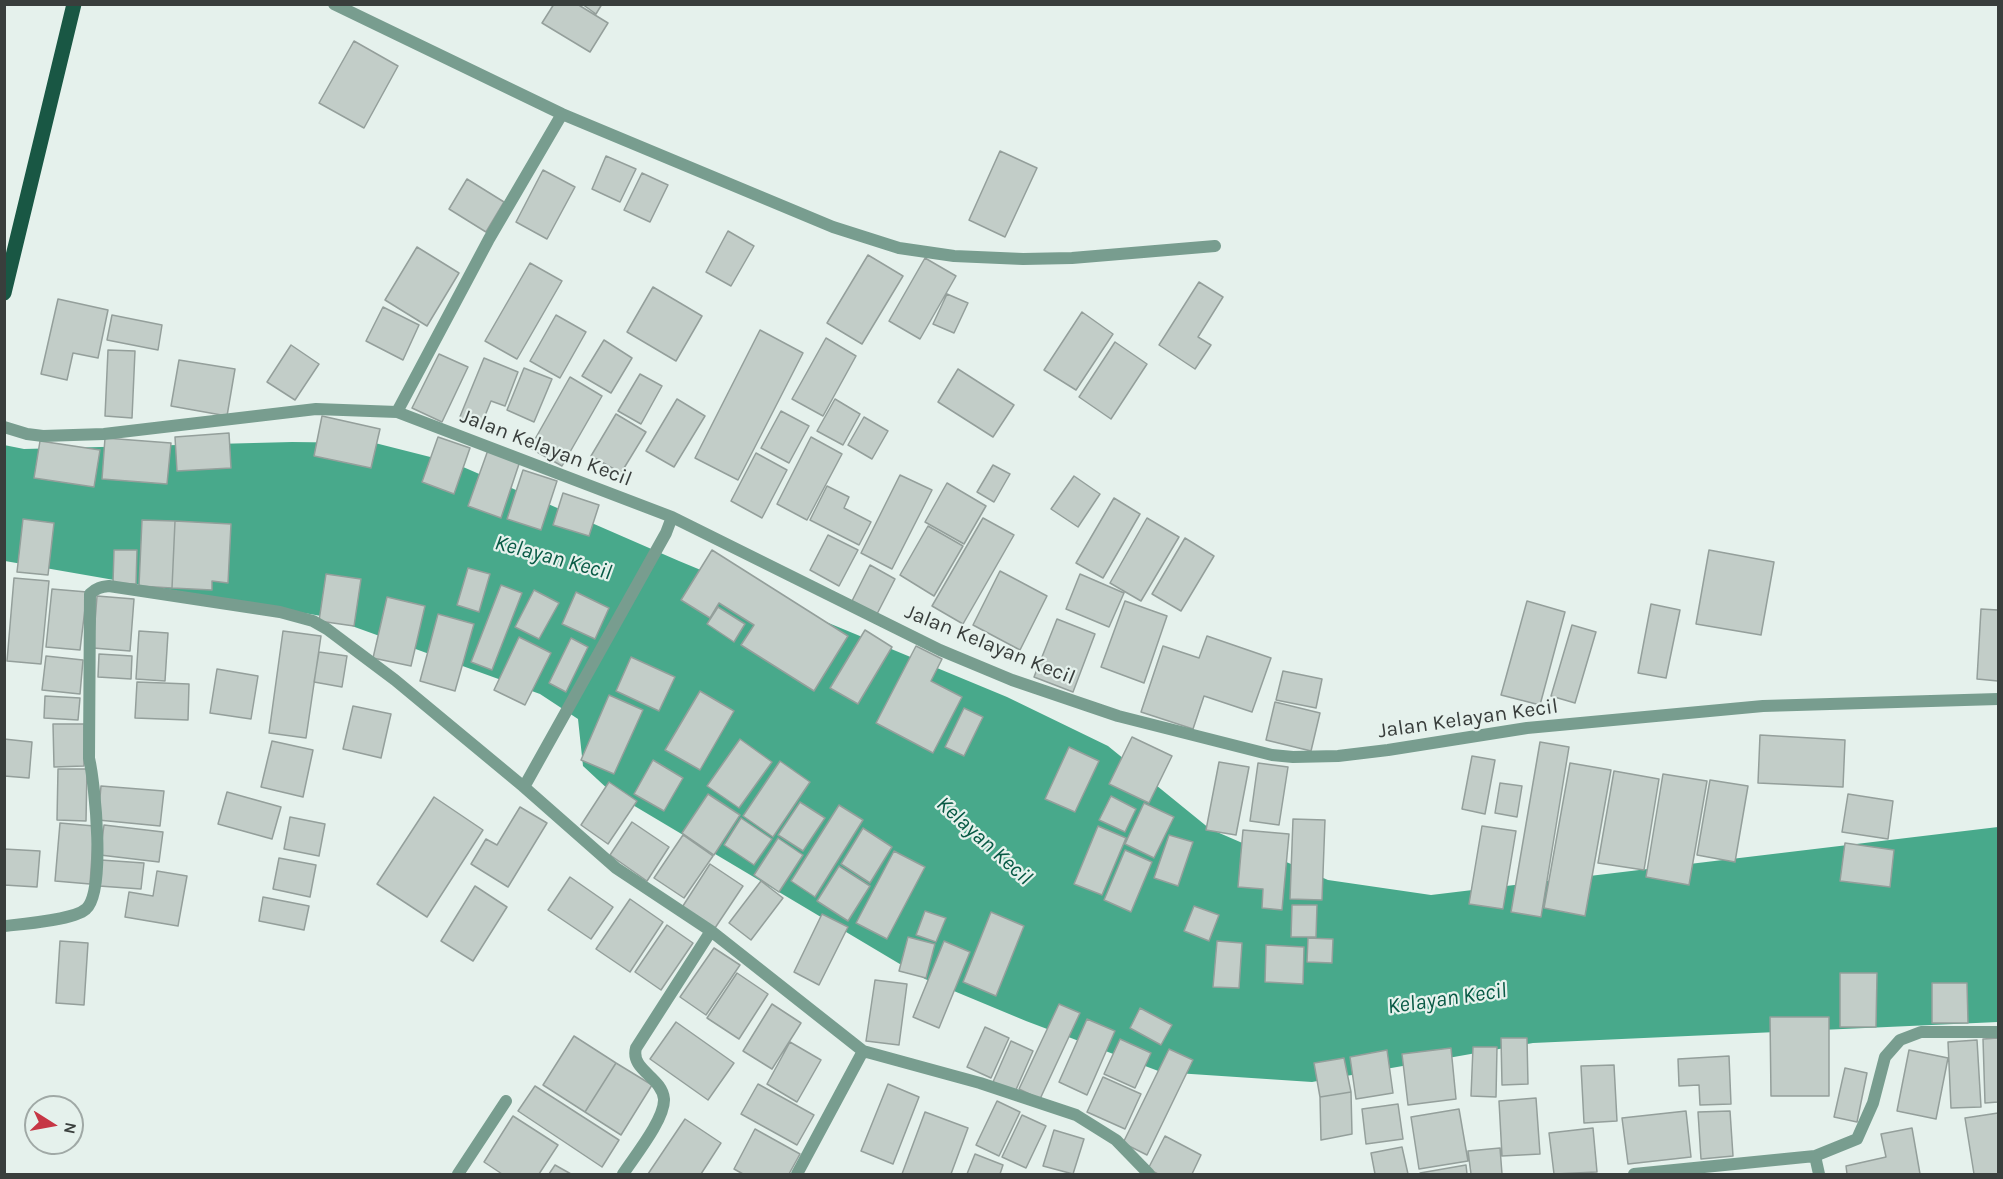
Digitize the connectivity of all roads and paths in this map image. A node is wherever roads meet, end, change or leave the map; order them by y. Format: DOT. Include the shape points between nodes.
graph roads {
  1 [pos="74,4"];
  2 [pos="334,4"];
  3 [pos="562,114"];
  4 [pos="1215,246"];
  5 [pos="4,293"];
  6 [pos="397,412"];
  7 [pos="4,427"];
  8 [pos="672,516"];
  9 [pos="1998,699"];
  10 [pos="525,787"];
  11 [pos="4,926"];
  12 [pos="711,931"];
  13 [pos="1998,1032"];
  14 [pos="863,1051"];
  15 [pos="506,1101"];
  16 [pos="1815,1156"];
  17 [pos="1691,1171"];
  18 [pos="458,1174"];
  19 [pos="623,1174"];
  20 [pos="797,1174"];
  21 [pos="1149,1174"];
  22 [pos="1634,1174"];
  23 [pos="1819,1174"];
  1 -- 5 [label="main road"];
  2 -- 3 [label="street"];
  3 -- 4 [label="street" via="833,227 899,248 954,256 1023,259"];
  3 -- 6 [label="street" via="489,239"];
  6 -- 7 [label="street, Jalan Kelayan Kecil" via="316,409 104,434 43,436"];
  6 -- 8 [label="street, Jalan Kelayan Kecil"];
  8 -- 9 [label="street, Jalan Kelayan Kecil" via="940,650 1012,680 1118,716 1272,755 1338,756 1527,728 1763,706"];
  8 -- 10 [label="street"];
  10 -- 11 [label="street" via="395,680 313,621 153,591 100,587 90,594 89,758 98,831 92,902 76,915"];
  10 -- 12 [label="street" via="616,868"];
  12 -- 14 [label="street"];
  12 -- 19 [label="street" via="636,1048 636,1062 659,1086 664,1098 657,1121"];
  13 -- 16 [label="street" via="1921,1032 1900,1040 1885,1057 1873,1103 1857,1139"];
  14 -- 20 [label="street"];
  14 -- 21 [label="street" via="980,1083 1076,1115 1116,1140"];
  15 -- 18 [label="street"];
  16 -- 17 [label="street"];
  16 -- 23 [label="street"];
  17 -- 22 [label="street"];
}
